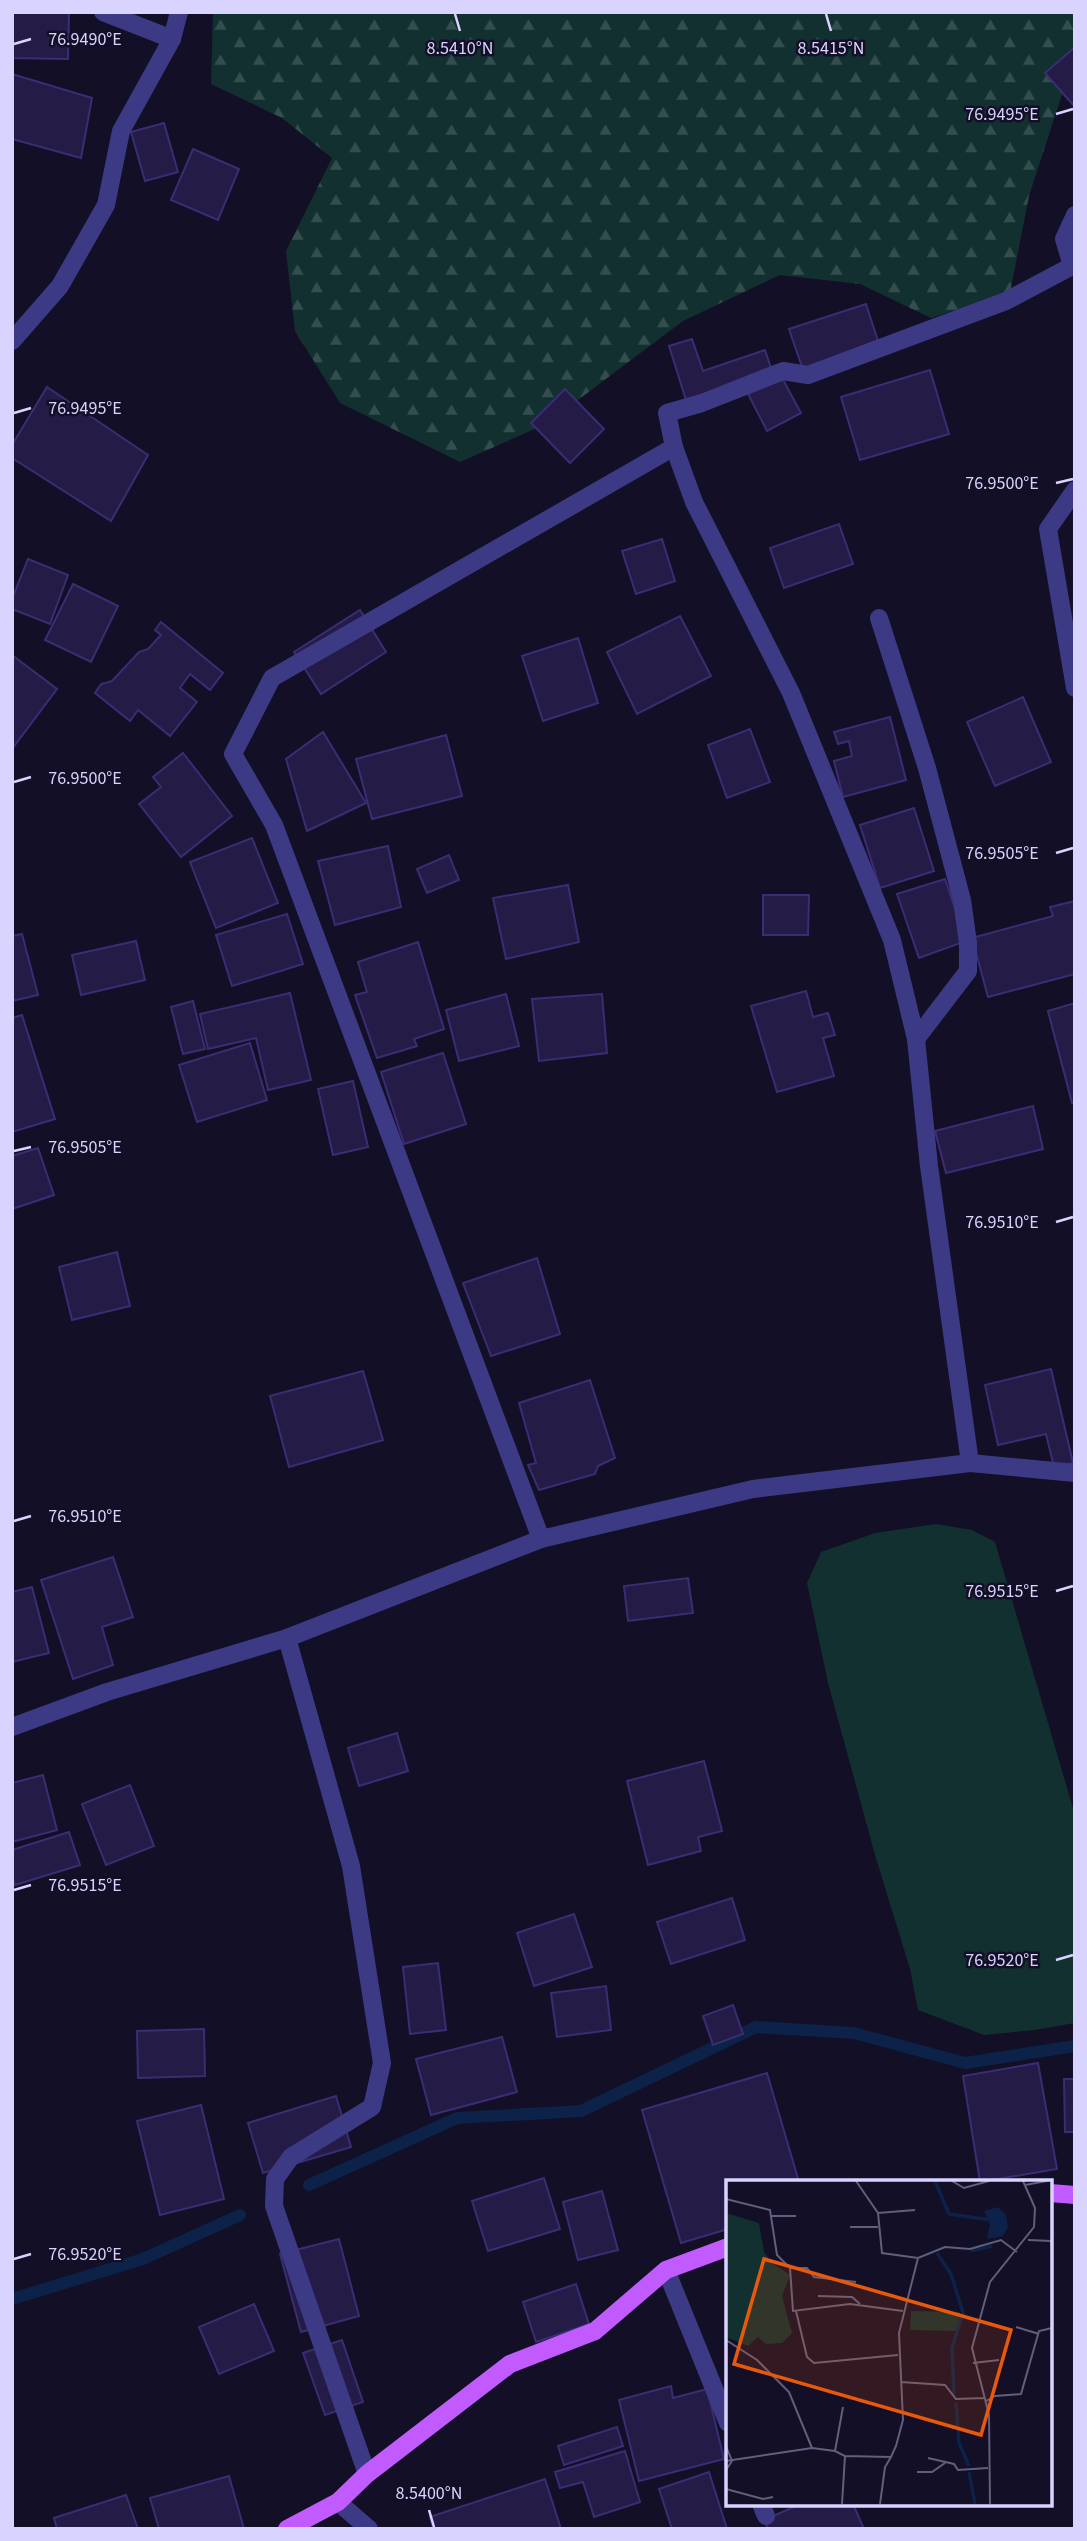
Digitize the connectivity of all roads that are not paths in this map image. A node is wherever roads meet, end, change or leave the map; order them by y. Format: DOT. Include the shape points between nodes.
graph roads {
  1 [pos="103,12"];
  2 [pos="179,12"];
  3 [pos="172,39"];
  4 [pos="1075,215"];
  5 [pos="1073,272"];
  6 [pos="12,341"];
  7 [pos="674,447"];
  8 [pos="1075,490"];
  9 [pos="879,618"];
  10 [pos="1075,688"];
  11 [pos="916,1039"];
  12 [pos="970,1463"];
  13 [pos="1075,1473"];
  14 [pos="541,1539"];
  15 [pos="287,1638"];
  16 [pos="12,1727"];
  17 [pos="1052,2193"];
  18 [pos="1075,2195"];
  19 [pos="726,2248"];
  20 [pos="666,2270"];
  21 [pos="726,2418"];
  22 [pos="367,2474"];
  23 [pos="338,2502"];
  24 [pos="287,2529"];
  25 [pos="369,2529"];
  1 -- 3 [label="street"];
  2 -- 3 [label="street"];
  3 -- 6 [label="street" via="121,131 106,205 60,286"];
  4 -- 5 [label="street" via="1064,239"];
  5 -- 7 [label="street" via="808,375 783,371 667,413"];
  7 -- 11 [label="street" via="694,502 796,705 892,940"];
  7 -- 14 [label="street" via="272,678 233,754 274,825"];
  8 -- 10 [label="street" via="1048,529"];
  9 -- 11 [label="street" via="927,768 962,900 968,943 968,971"];
  11 -- 12 [label="street"];
  12 -- 13 [label="street"];
  12 -- 14 [label="street" via="753,1489"];
  14 -- 15 [label="street"];
  15 -- 16 [label="street" via="107,1692"];
  15 -- 22 [label="street" via="351,1866 383,2063 372,2107 291,2157 275,2179 274,2206"];
  17 -- 18 [label="main road"];
  19 -- 20 [label="main road"];
  20 -- 21 [label="street"];
  20 -- 22 [label="main road" via="595,2331 510,2364"];
  22 -- 23 [label="main road"];
  23 -- 24 [label="main road"];
  23 -- 25 [label="street"];
}
